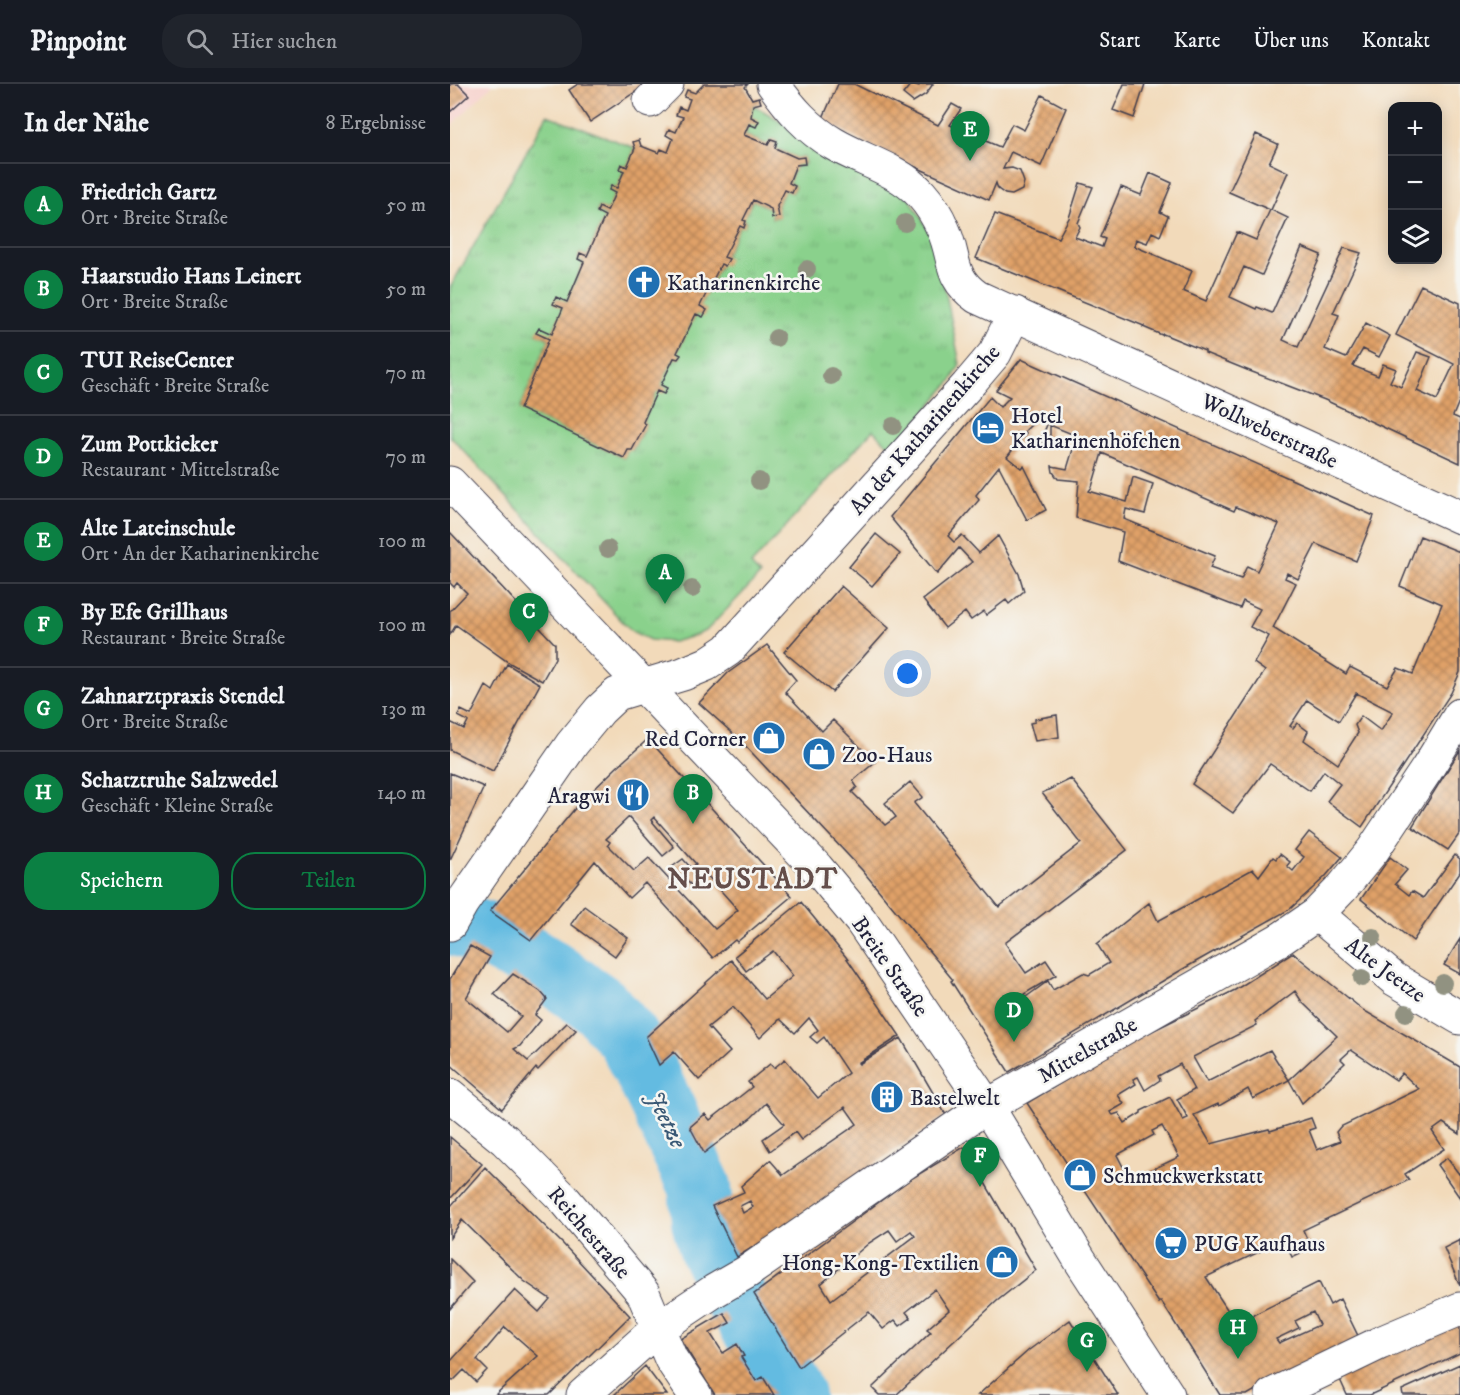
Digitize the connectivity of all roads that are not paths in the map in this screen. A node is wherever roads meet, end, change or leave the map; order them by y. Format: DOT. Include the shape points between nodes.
graph roads {
  1 [pos="772,84"];
  2 [pos="1015,313"];
  3 [pos="450,483"];
  4 [pos="1460,518"];
  5 [pos="644,685"];
  6 [pos="1460,715"];
  7 [pos="456,913"];
  8 [pos="1317,914"];
  9 [pos="1460,1018"];
  10 [pos="450,1095"];
  11 [pos="987,1106"];
  12 [pos="1460,1309"];
  13 [pos="657,1329"];
  14 [pos="583,1395"];
  15 [pos="695,1395"];
  16 [pos="1168,1395"];
  17 [pos="1272,1395"];
  1 -- 2 [label="street" via="811,128 906,181 921,194 944,230 964,288"];
  2 -- 4 [label="street, Wollweberstraße"];
  2 -- 5 [label="street, An der Katharinenkirche" via="995,353 967,386 728,650 683,674"];
  3 -- 5 [label="street, Breite Straße"];
  5 -- 7 [label="street, An der Katharinenkirche" via="617,694 600,710 572,744"];
  5 -- 11 [label="street, Breite Straße" via="817,868 861,921"];
  6 -- 8 [label="street, Mittelstraße" via="1373,850"];
  8 -- 9 [label="street, Alte Jeetze" via="1394,980"];
  8 -- 11 [label="street, Mittelstraße" via="1282,938"];
  10 -- 13 [label="street, Reichestraße" via="505,1140 564,1199 643,1293"];
  11 -- 13 [label="street, Mittelstraße" via="747,1272"];
  11 -- 16 [label="street, Breite Straße"];
  12 -- 17 [label="street"];
  13 -- 14 [label="street, Mittelstraße"];
  13 -- 15 [label="street, Reichestraße" via="670,1359"];
}
